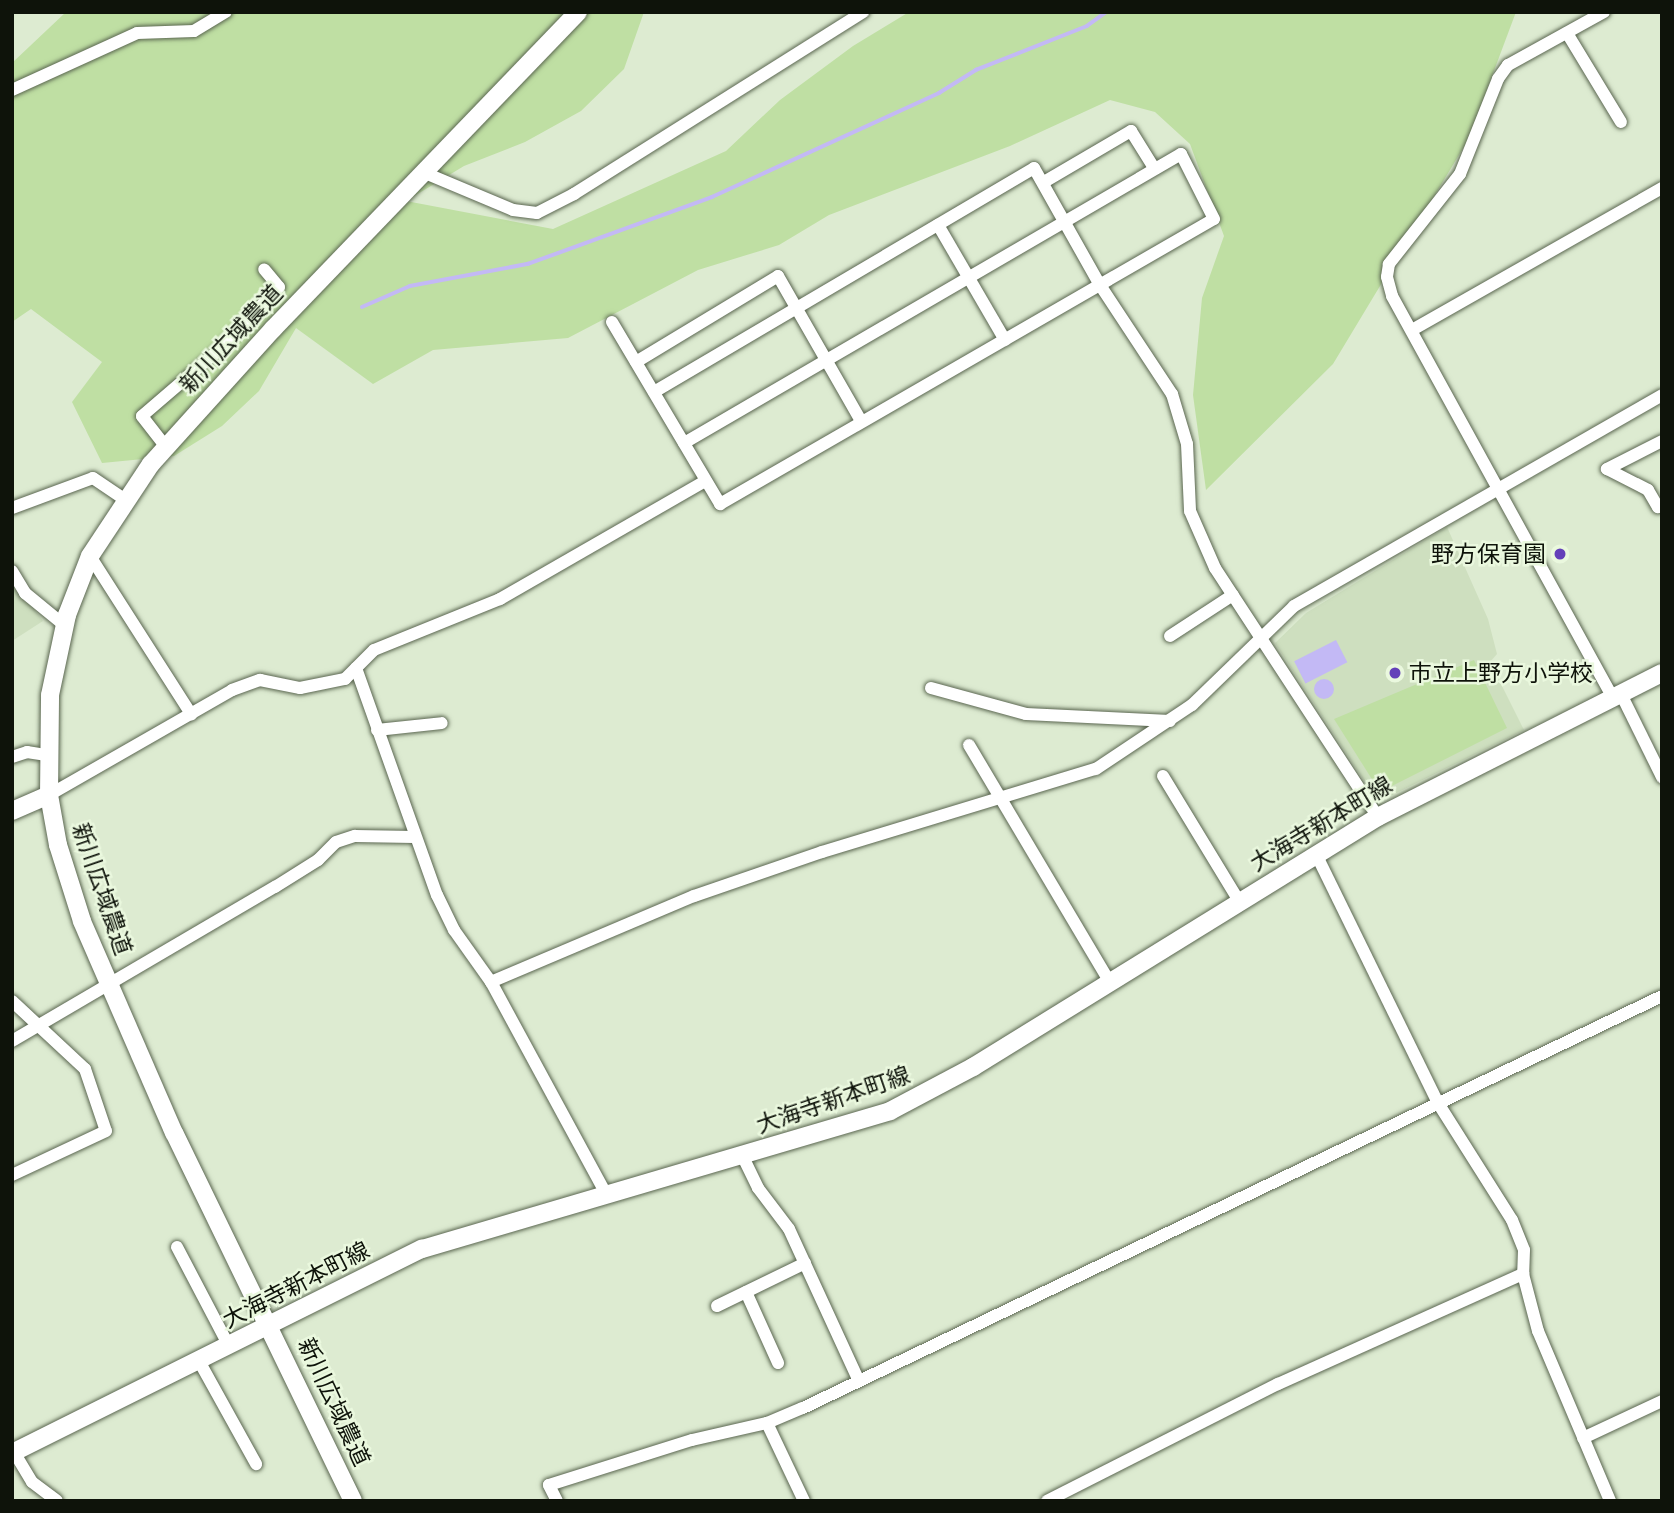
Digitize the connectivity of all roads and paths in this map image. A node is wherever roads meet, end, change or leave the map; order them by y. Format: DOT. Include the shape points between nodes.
graph roads {
  1 [pos="226,12"];
  2 [pos="578,12"];
  3 [pos="863,12"];
  4 [pos="1604,12"];
  5 [pos="1567,33"];
  6 [pos="12,90"];
  7 [pos="1621,122"];
  8 [pos="1154,168"];
  9 [pos="425,173"];
  10 [pos="1044,182"];
  11 [pos="1662,188"];
  12 [pos="1064,222"];
  13 [pos="938,225"];
  14 [pos="264,269"];
  15 [pos="969,276"];
  16 [pos="1100,285"];
  17 [pos="796,308"];
  18 [pos="612,322"];
  19 [pos="1412,330"];
  20 [pos="1005,340"];
  21 [pos="824,360"];
  22 [pos="636,362"];
  23 [pos="654,392"];
  24 [pos="1662,395"];
  25 [pos="861,421"];
  26 [pos="1662,441"];
  27 [pos="684,443"];
  28 [pos="166,447"];
  29 [pos="705,481"];
  30 [pos="1500,487"];
  31 [pos="124,499"];
  32 [pos="1662,506"];
  33 [pos="12,508"];
  34 [pos="90,556"];
  35 [pos="12,571"];
  36 [pos="1233,595"];
  37 [pos="64,625"];
  38 [pos="1170,636"];
  39 [pos="1262,637"];
  40 [pos="356,668"];
  41 [pos="1662,673"];
  42 [pos="931,688"];
  43 [pos="1617,696"];
  44 [pos="191,714"];
  45 [pos="1170,721"];
  46 [pos="442,723"];
  47 [pos="377,730"];
  48 [pos="969,745"];
  49 [pos="47,755"];
  50 [pos="12,757"];
  51 [pos="1163,776"];
  52 [pos="1662,777"];
  53 [pos="49,795"];
  54 [pos="997,799"];
  55 [pos="12,811"];
  56 [pos="1378,817"];
  57 [pos="414,837"];
  58 [pos="1316,854"];
  59 [pos="1239,901"];
  60 [pos="491,982"];
  61 [pos="1110,982"];
  62 [pos="110,984"];
  63 [pos="1662,996"];
  64 [pos="12,1001"];
  65 [pos="38,1026"];
  66 [pos="12,1041"];
  67 [pos="1438,1103"];
  68 [pos="743,1157"];
  69 [pos="12,1175"];
  70 [pos="606,1194"];
  71 [pos="177,1247"];
  72 [pos="805,1263"];
  73 [pos="1523,1274"];
  74 [pos="746,1292"];
  75 [pos="717,1306"];
  76 [pos="270,1326"];
  77 [pos="229,1346"];
  78 [pos="199,1361"];
  79 [pos="778,1363"];
  80 [pos="859,1381"];
  81 [pos="1662,1401"];
  82 [pos="767,1423"];
  83 [pos="1583,1438"];
  84 [pos="13,1452"];
  85 [pos="256,1464"];
  86 [pos="57,1501"];
  87 [pos="353,1501"];
  88 [pos="557,1501"];
  89 [pos="804,1501"];
  90 [pos="1047,1501"];
  91 [pos="1610,1501"];
  1 -- 6 [label="street" via="194,31 137,33"];
  2 -- 9 [label="main road, 新川広域農道"];
  3 -- 9 [label="street" via="537,213 513,209"];
  4 -- 5 [label="street"];
  5 -- 7 [label="street"];
  5 -- 19 [label="street" via="1508,65 1498,79 1460,174 1389,264 1392,296"];
  8 -- 10 [label="street" via="1131,131"];
  8 -- 12 [label="street"];
  8 -- 16 [label="street" via="1181,154 1214,219"];
  9 -- 28 [label="main road, 新川広域農道"];
  10 -- 12 [label="street"];
  10 -- 13 [label="street" via="1034,168"];
  11 -- 19 [label="street"];
  12 -- 15 [label="street"];
  12 -- 16 [label="street"];
  13 -- 15 [label="street"];
  13 -- 17 [label="street"];
  14 -- 28 [label="street" via="279,287 220,348 142,416"];
  15 -- 20 [label="street"];
  15 -- 21 [label="street"];
  16 -- 20 [label="street"];
  16 -- 36 [label="street" via="1172,394 1187,444 1190,510 1200,540"];
  17 -- 21 [label="street"];
  17 -- 22 [label="street" via="778,276"];
  17 -- 23 [label="street"];
  18 -- 22 [label="street"];
  19 -- 30 [label="street"];
  20 -- 25 [label="street"];
  21 -- 25 [label="street"];
  21 -- 27 [label="street"];
  22 -- 23 [label="street"];
  23 -- 27 [label="street"];
  24 -- 30 [label="street"];
  25 -- 29 [label="street" via="720,504"];
  26 -- 32 [label="street" via="1607,469 1648,490 1658,507"];
  27 -- 29 [label="street"];
  28 -- 31 [label="main road, 新川広域農道"];
  29 -- 40 [label="street" via="500,599 374,650"];
  30 -- 39 [label="street" via="1316,592"];
  30 -- 43 [label="street"];
  31 -- 33 [label="street" via="93,478"];
  31 -- 34 [label="main road, 新川広域農道"];
  34 -- 37 [label="main road, 新川広域農道"];
  34 -- 44 [label="street"];
  35 -- 37 [label="street" via="25,593"];
  36 -- 38 [label="street"];
  36 -- 39 [label="street"];
  37 -- 49 [label="main road, 新川広域農道" via="50,695"];
  39 -- 45 [label="street"];
  39 -- 56 [label="street"];
  40 -- 44 [label="street" via="345,679 299,688 260,680"];
  40 -- 47 [label="street"];
  41 -- 43 [label="main road, 大海寺新本町線"];
  42 -- 45 [label="street" via="1026,714"];
  43 -- 52 [label="street"];
  43 -- 56 [label="main road, 大海寺新本町線"];
  44 -- 53 [label="street"];
  45 -- 54 [label="street" via="1096,769"];
  46 -- 47 [label="street"];
  47 -- 57 [label="street"];
  48 -- 54 [label="street"];
  49 -- 50 [label="street" via="27,752"];
  49 -- 53 [label="main road, 新川広域農道"];
  51 -- 59 [label="street" via="1211,851 1216,871"];
  53 -- 55 [label="main road"];
  53 -- 62 [label="main road, 新川広域農道" via="74,896"];
  54 -- 60 [label="street" via="694,896"];
  54 -- 61 [label="street"];
  56 -- 58 [label="main road, 大海寺新本町線"];
  57 -- 60 [label="street" via="454,930"];
  57 -- 62 [label="street" via="355,836 336,842 318,860"];
  58 -- 59 [label="main road, 大海寺新本町線"];
  58 -- 67 [label="street"];
  59 -- 61 [label="main road, 大海寺新本町線"];
  60 -- 70 [label="street"];
  61 -- 68 [label="main road, 大海寺新本町線" via="937,1088 890,1111"];
  62 -- 65 [label="street"];
  62 -- 76 [label="main road, 新川広域農道" via="174,1133"];
  63 -- 67 [label="street"];
  64 -- 65 [label="street"];
  65 -- 66 [label="street"];
  65 -- 69 [label="street" via="85,1069 106,1131"];
  67 -- 73 [label="street" via="1513,1220 1524,1250"];
  67 -- 80 [label="street"];
  68 -- 70 [label="main road, 大海寺新本町線"];
  68 -- 72 [label="street"];
  70 -- 76 [label="main road, 大海寺新本町線" via="422,1249"];
  71 -- 77 [label="street"];
  72 -- 74 [label="street"];
  72 -- 80 [label="street"];
  73 -- 83 [label="street" via="1538,1331"];
  73 -- 90 [label="street" via="1278,1384"];
  74 -- 75 [label="street"];
  74 -- 79 [label="street"];
  76 -- 77 [label="main road, 大海寺新本町線"];
  76 -- 87 [label="main road, 新川広域農道"];
  77 -- 78 [label="main road, 大海寺新本町線"];
  78 -- 84 [label="main road, 大海寺新本町線"];
  78 -- 85 [label="street"];
  80 -- 82 [label="street"];
  81 -- 83 [label="street"];
  82 -- 88 [label="street" via="692,1440 549,1485"];
  82 -- 89 [label="street"];
  83 -- 91 [label="street"];
  84 -- 86 [label="street" via="32,1482"];
}
